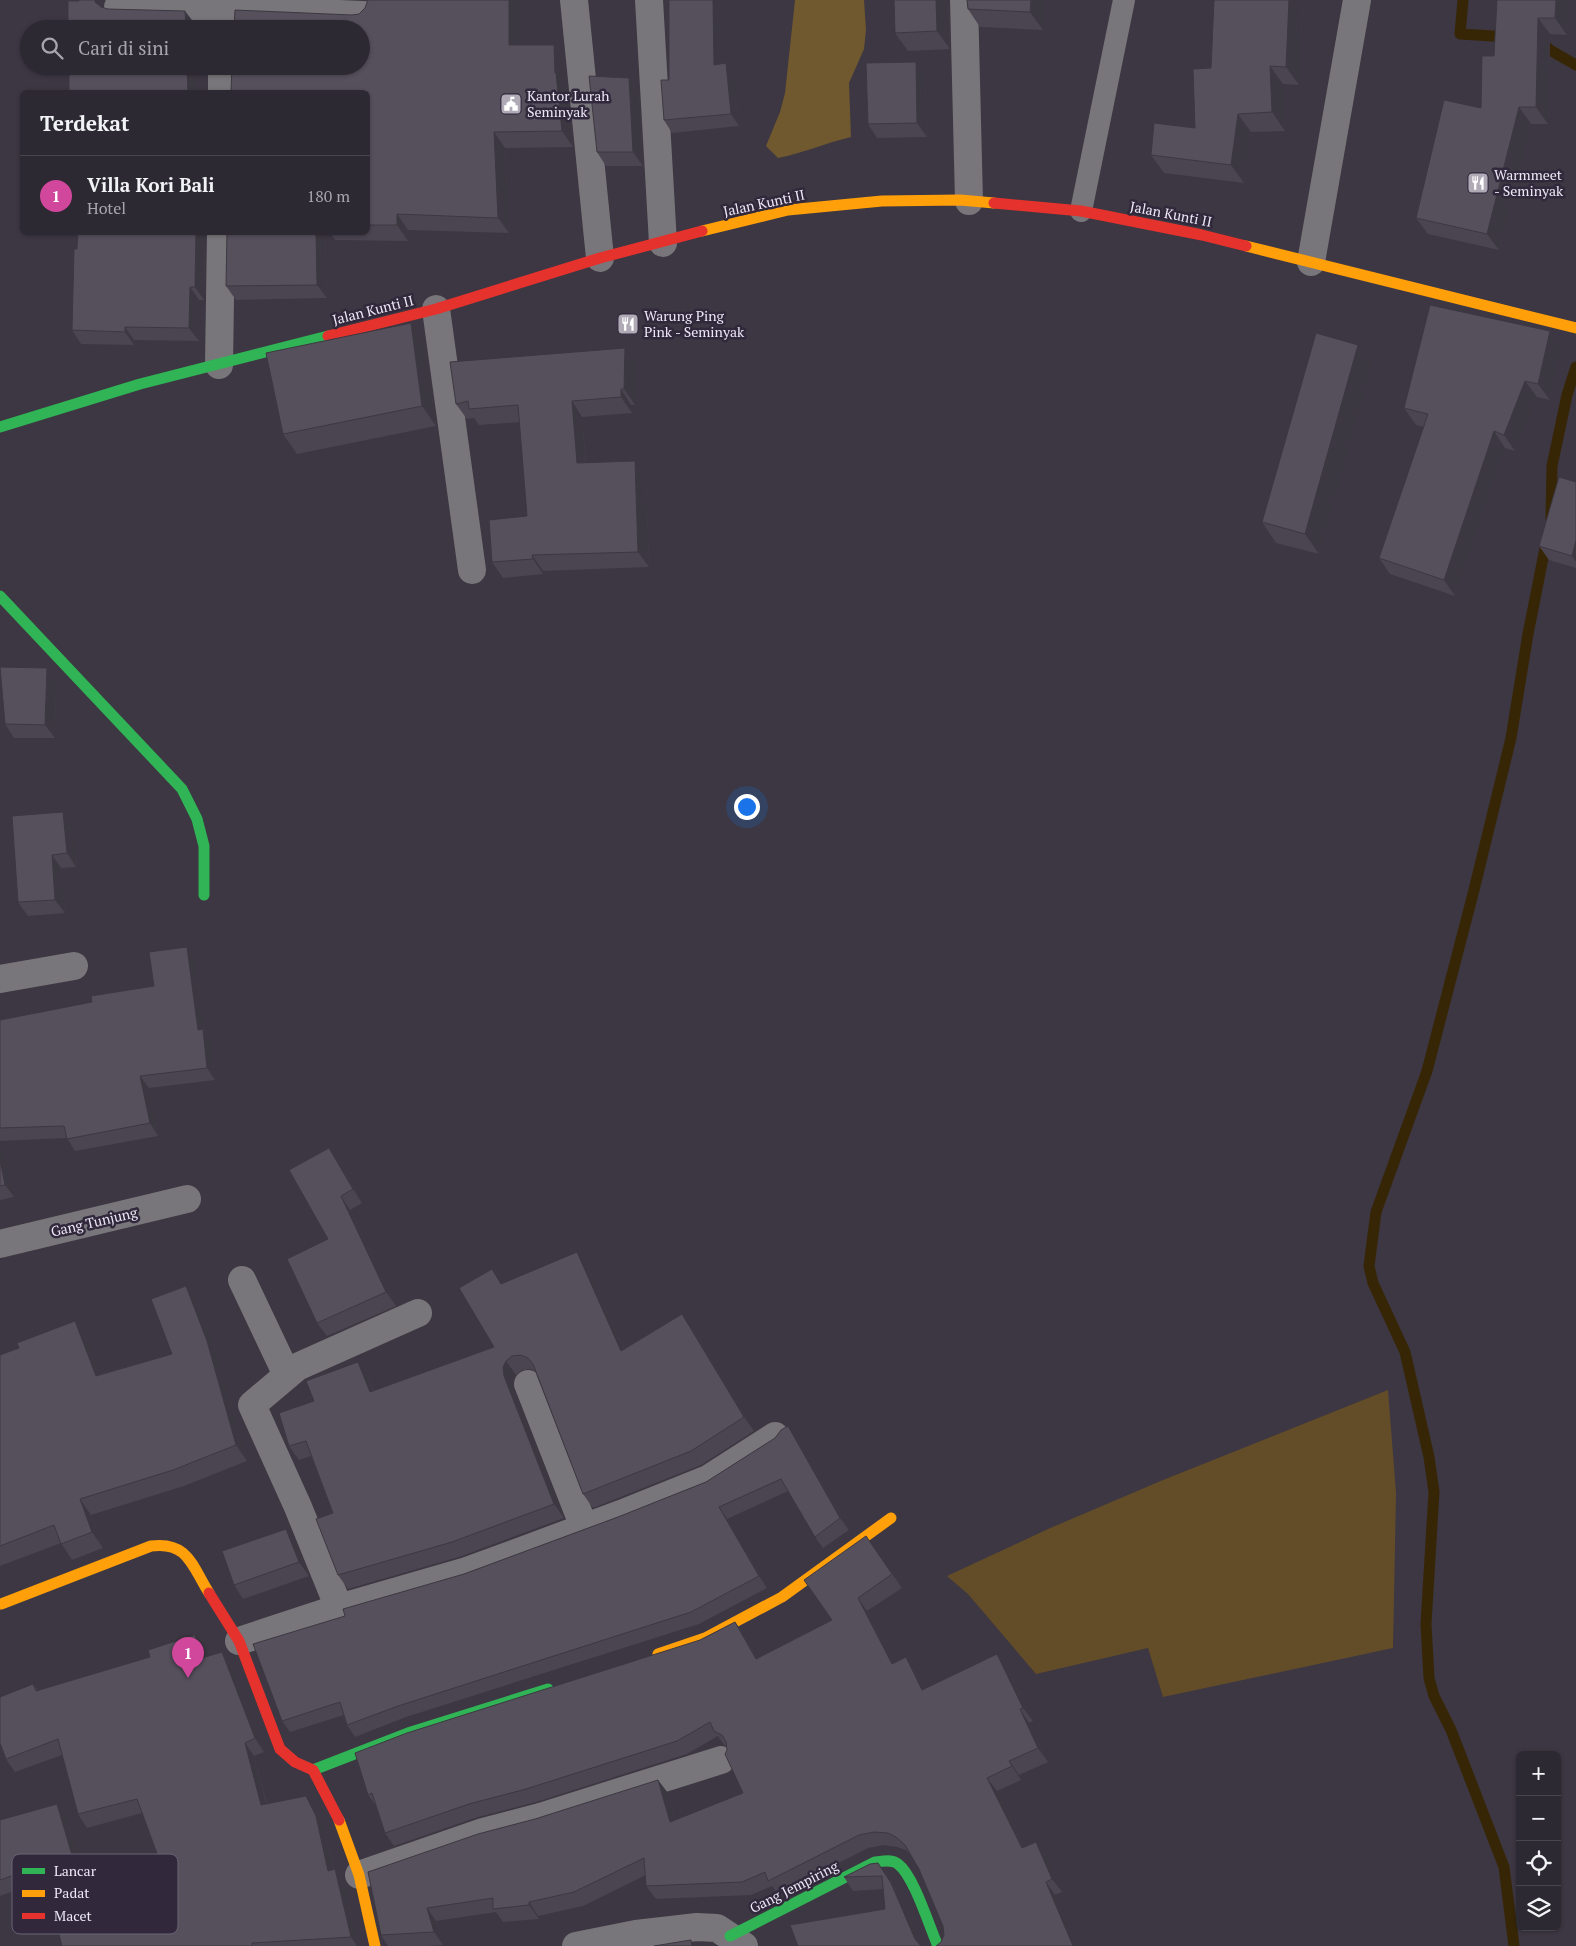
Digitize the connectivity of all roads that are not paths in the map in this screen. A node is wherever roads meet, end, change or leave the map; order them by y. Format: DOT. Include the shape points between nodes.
graph roads {
  1 [pos="574,0"];
  2 [pos="649,0"];
  3 [pos="964,0"];
  4 [pos="1124,0"];
  5 [pos="1357,0"];
  6 [pos="118,7"];
  7 [pos="222,12"];
  8 [pos="363,15"];
  9 [pos="222,75"];
  10 [pos="222,90"];
  11 [pos="969,201"];
  12 [pos="1081,212"];
  13 [pos="221,235"];
  14 [pos="663,243"];
  15 [pos="600,258"];
  16 [pos="1311,262"];
  17 [pos="436,309"];
  18 [pos="1576,328"];
  19 [pos="219,365"];
  20 [pos="0,427"];
  21 [pos="472,570"];
  22 [pos="0,596"];
  23 [pos="204,895"];
  24 [pos="74,966"];
  25 [pos="0,979"];
  26 [pos="187,1199"];
  27 [pos="0,1244"];
  28 [pos="242,1280"];
  29 [pos="418,1313"];
  30 [pos="287,1375"];
  31 [pos="528,1384"];
  32 [pos="775,1436"];
  33 [pos="891,1518"];
  34 [pos="584,1527"];
  35 [pos="1,1604"];
  36 [pos="339,1608"];
  37 [pos="239,1641"];
  38 [pos="650,1656"];
  39 [pos="560,1685"];
  40 [pos="720,1760"];
  41 [pos="313,1770"];
  42 [pos="359,1875"];
  43 [pos="737,1941"];
  44 [pos="375,1946"];
  45 [pos="576,1946"];
  46 [pos="938,1946"];
  1 -- 15 [label="street"];
  2 -- 14 [label="street"];
  3 -- 11 [label="street"];
  4 -- 12 [label="lane"];
  5 -- 16 [label="street"];
  6 -- 7 [label="street"];
  7 -- 8 [label="street"];
  9 -- 10 [label="street"];
  11 -- 12 [label="street, Jalan Kunti II"];
  11 -- 14 [label="street, Jalan Kunti II" via="882,201 788,210"];
  12 -- 16 [label="street, Jalan Kunti II" via="1202,235"];
  13 -- 19 [label="street"];
  14 -- 15 [label="street, Jalan Kunti II"];
  15 -- 17 [label="street, Jalan Kunti II"];
  16 -- 18 [label="street, Jalan Kunti II"];
  17 -- 19 [label="street, Jalan Kunti II"];
  17 -- 21 [label="street"];
  19 -- 20 [label="street, Jalan Kunti II" via="140,384"];
  22 -- 23 [label="street" via="182,790 197,819 204,846"];
  24 -- 25 [label="street"];
  26 -- 27 [label="street, Gang Tunjung"];
  28 -- 30 [label="street"];
  29 -- 30 [label="street" via="297,1367"];
  30 -- 36 [label="street" via="252,1405"];
  31 -- 34 [label="street"];
  32 -- 34 [label="street" via="708,1479"];
  33 -- 38 [label="street" via="782,1596 705,1638"];
  34 -- 36 [label="street" via="467,1571"];
  35 -- 37 [label="street" via="151,1546 174,1545 184,1552"];
  36 -- 37 [label="street"];
  37 -- 41 [label="street" via="280,1749 288,1759"];
  39 -- 41 [label="street" via="411,1732"];
  40 -- 42 [label="street" via="483,1832"];
  41 -- 42 [label="street" via="338,1820"];
  42 -- 44 [label="street"];
  43 -- 45 [label="street" via="717,1928 697,1927 636,1934"];
  43 -- 46 [label="street, Gang Jempiring" via="875,1862 889,1860 899,1865 908,1877"];
}
